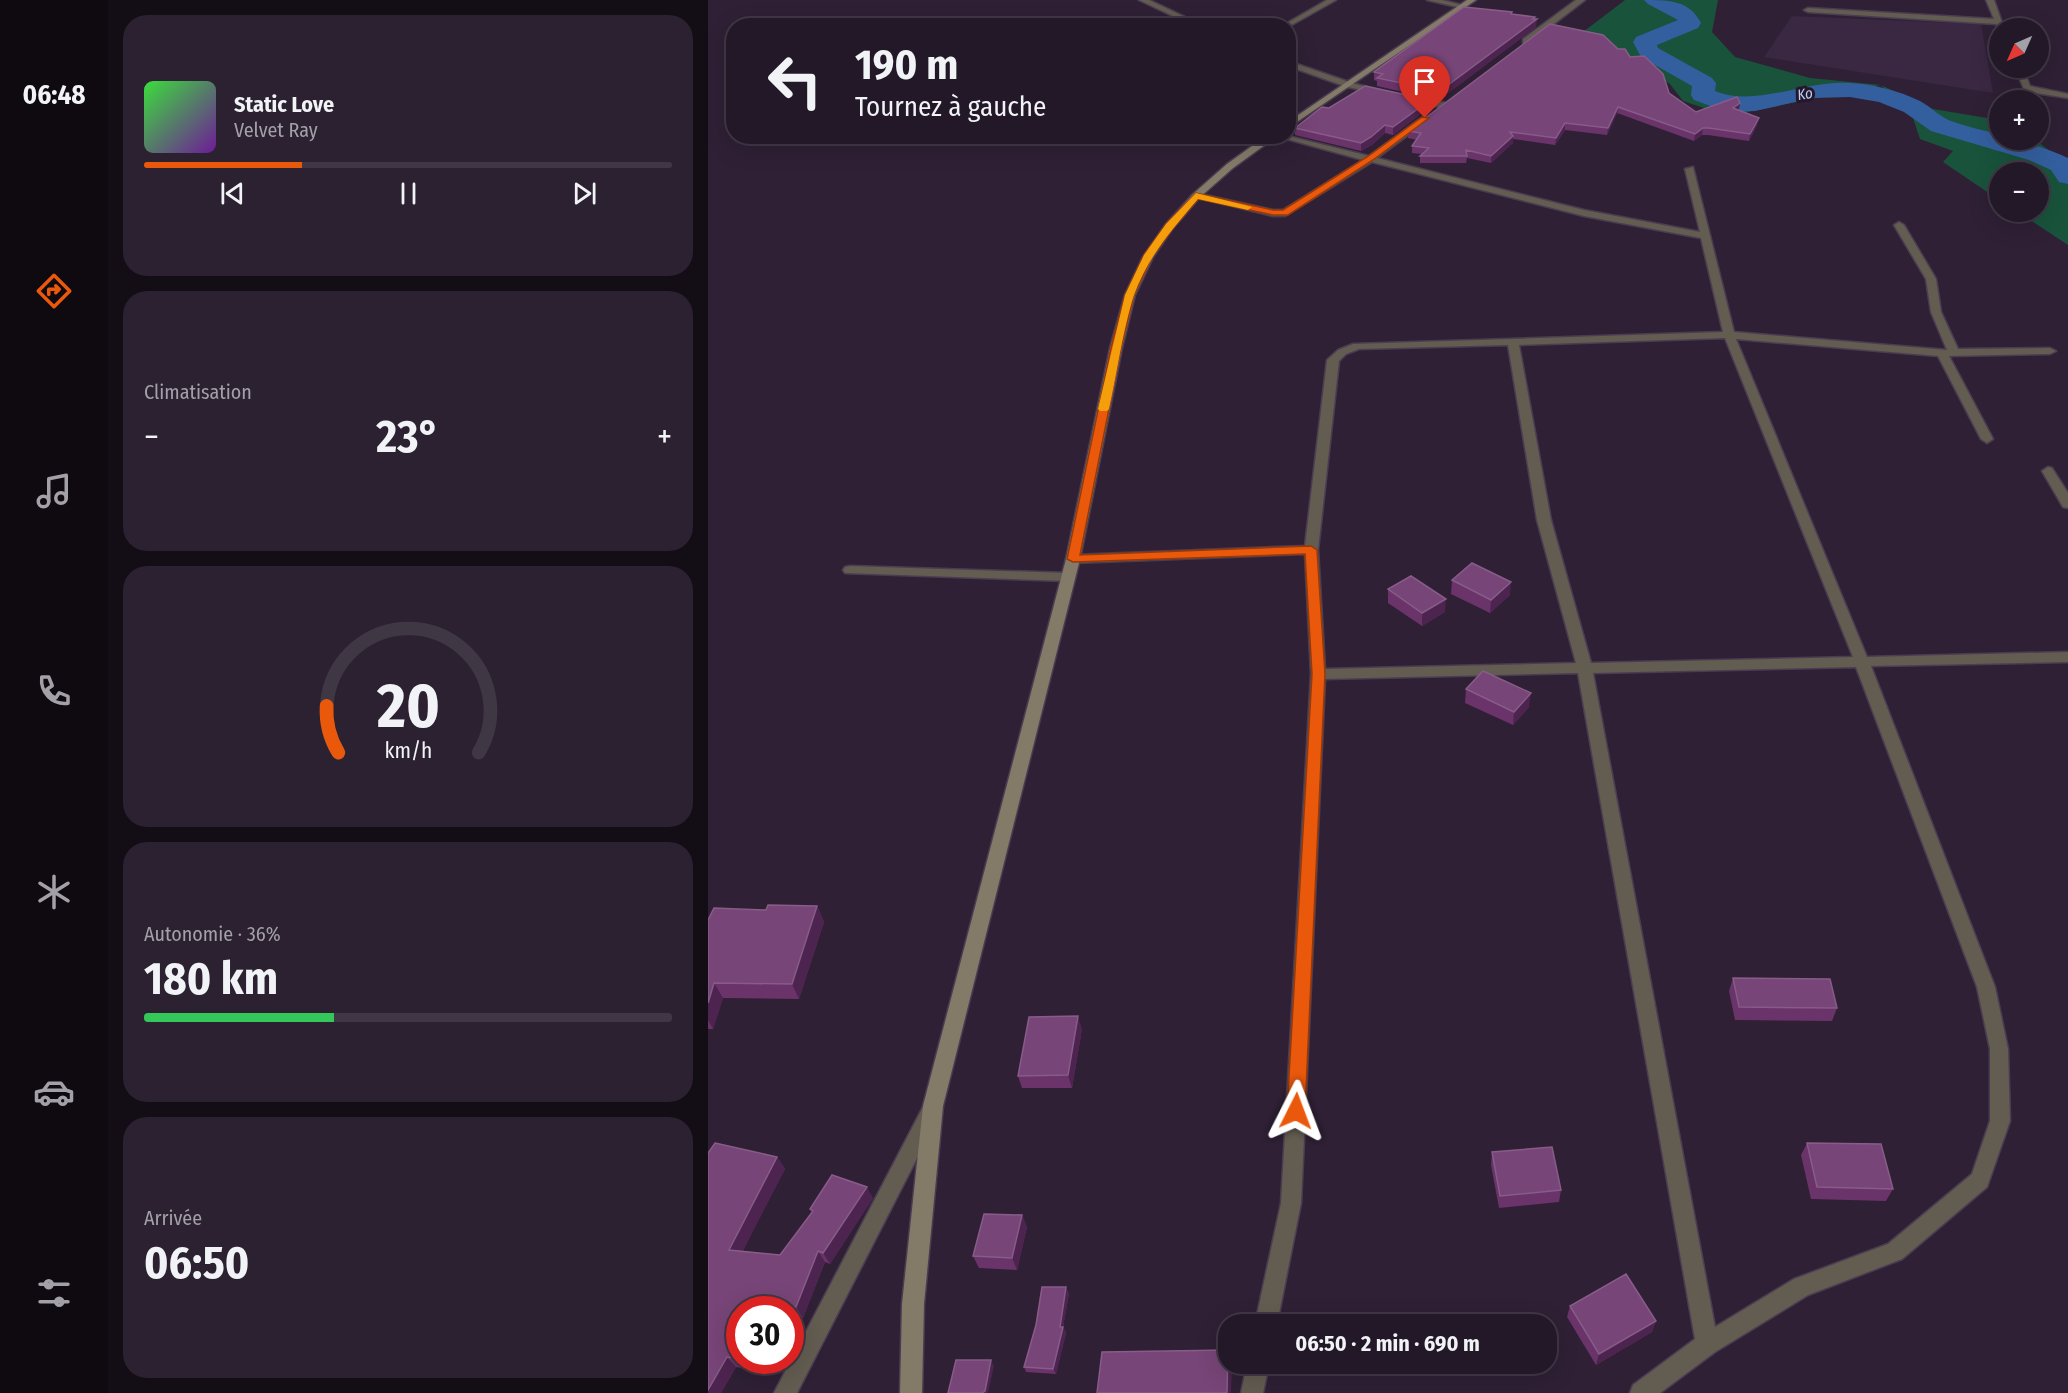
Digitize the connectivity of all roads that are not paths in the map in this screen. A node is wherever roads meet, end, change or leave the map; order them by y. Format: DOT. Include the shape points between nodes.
graph roads {
  1 [pos="1143,0"];
  2 [pos="1332,0"];
  3 [pos="1431,0"];
  4 [pos="1472,0"];
  5 [pos="1581,0"];
  6 [pos="1990,0"];
  7 [pos="1462,6"];
  8 [pos="1808,10"];
  9 [pos="1184,18"];
  10 [pos="1997,18"];
  11 [pos="1296,20"];
  12 [pos="1989,24"];
  13 [pos="1516,49"];
  14 [pos="1296,66"];
  15 [pos="2023,78"];
  16 [pos="1350,85"];
  17 [pos="2068,96"];
  18 [pos="1452,98"];
  19 [pos="1443,105"];
  20 [pos="1296,121"];
  21 [pos="1296,140"];
  22 [pos="1262,144"];
  23 [pos="1370,159"];
  24 [pos="1690,169"];
  25 [pos="1196,196"];
  26 [pos="1899,225"];
  27 [pos="1706,236"];
  28 [pos="1729,335"];
  29 [pos="1514,342"];
  30 [pos="2050,351"];
  31 [pos="1948,353"];
  32 [pos="1987,440"];
  33 [pos="2048,471"];
  34 [pos="2068,504"];
  35 [pos="1311,550"];
  36 [pos="1073,559"];
  37 [pos="850,570"];
  38 [pos="1068,577"];
  39 [pos="2068,657"];
  40 [pos="1862,662"];
  41 [pos="1585,669"];
  42 [pos="1318,674"];
  43 [pos="933,1106"];
  44 [pos="1268,1314"];
  45 [pos="1707,1344"];
  46 [pos="1256,1374"];
  47 [pos="785,1393"];
  48 [pos="911,1393"];
  49 [pos="1252,1393"];
  50 [pos="1641,1393"];
  1 -- 9 [label="street"];
  2 -- 11 [label="street"];
  3 -- 7 [label="street"];
  4 -- 7 [label="main road"];
  5 -- 13 [label="street"];
  6 -- 10 [label="street"];
  7 -- 16 [label="main road"];
  8 -- 12 [label="street"];
  14 -- 16 [label="street"];
  15 -- 17 [label="street" via="2027,87 2036,91"];
  16 -- 19 [label="street"];
  16 -- 20 [label="main road"];
  18 -- 19 [label="street"];
  19 -- 23 [label="street"];
  21 -- 23 [label="street"];
  22 -- 25 [label="main road"];
  23 -- 25 [label="street" via="1285,213"];
  23 -- 27 [label="street" via="1584,213"];
  24 -- 27 [label="street"];
  25 -- 36 [label="main road" via="1148,257 1130,295"];
  26 -- 31 [label="street" via="1931,279"];
  27 -- 28 [label="street"];
  28 -- 29 [label="street"];
  28 -- 31 [label="street"];
  28 -- 40 [label="street"];
  29 -- 35 [label="street" via="1358,346 1333,360"];
  29 -- 41 [label="street" via="1544,520"];
  30 -- 31 [label="street"];
  31 -- 32 [label="street"];
  33 -- 34 [label="street"];
  35 -- 36 [label="street"];
  35 -- 42 [label="street"];
  36 -- 38 [label="main road"];
  37 -- 38 [label="street"];
  38 -- 43 [label="main road"];
  39 -- 40 [label="street"];
  40 -- 41 [label="street"];
  40 -- 45 [label="street" via="1986,987 1999,1049 2000,1121 1980,1180 1895,1252 1802,1287"];
  41 -- 42 [label="street"];
  41 -- 45 [label="street"];
  42 -- 44 [label="street" via="1291,1203"];
  43 -- 47 [label="street"];
  43 -- 48 [label="main road" via="913,1304"];
  45 -- 50 [label="street"];
  46 -- 49 [label="street"];
}
